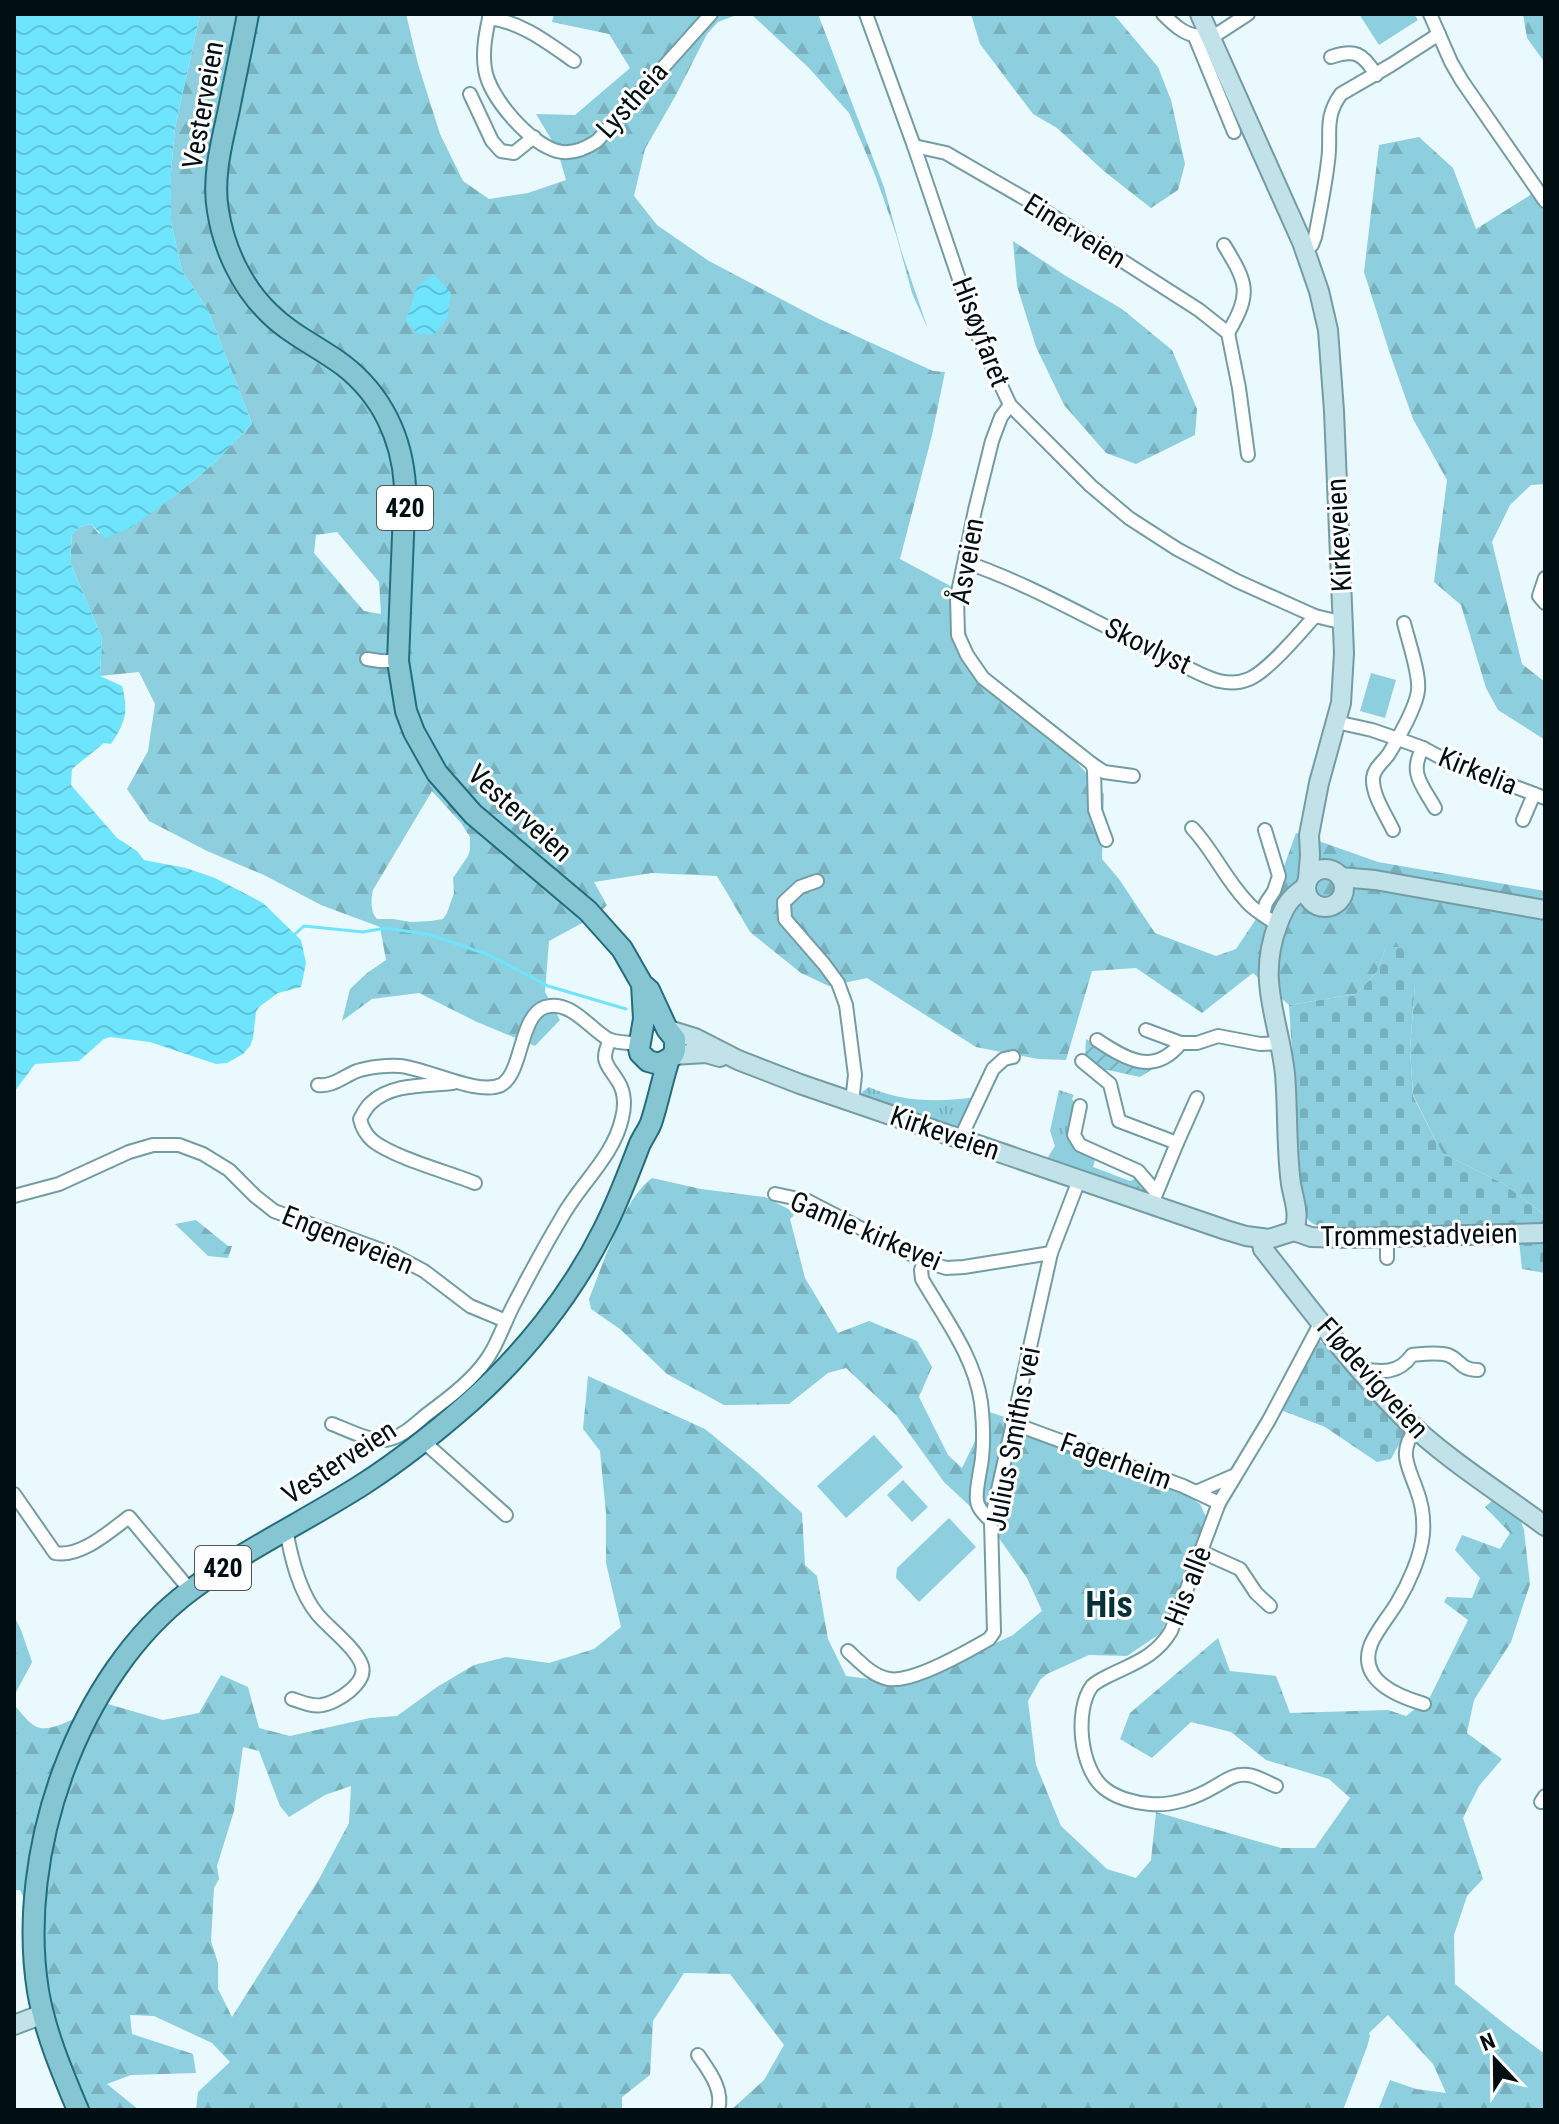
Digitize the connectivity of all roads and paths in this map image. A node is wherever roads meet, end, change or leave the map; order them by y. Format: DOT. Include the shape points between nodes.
graph roads {
  1 [pos="248,14"];
  2 [pos="711,14"];
  3 [pos="866,14"];
  4 [pos="1163,14"];
  5 [pos="1200,14"];
  6 [pos="1248,14"];
  7 [pos="1430,14"];
  8 [pos="490,16"];
  9 [pos="1439,34"];
  10 [pos="1205,35"];
  11 [pos="1331,57"];
  12 [pos="574,61"];
  13 [pos="1376,75"];
  14 [pos="470,94"];
  15 [pos="1234,132"];
  16 [pos="534,137"];
  17 [pos="914,146"];
  18 [pos="1545,201"];
  19 [pos="1224,245"];
  20 [pos="1305,249"];
  21 [pos="1228,333"];
  22 [pos="1010,405"];
  23 [pos="1248,455"];
  24 [pos="965,562"];
  25 [pos="1545,578"];
  26 [pos="1543,602"];
  27 [pos="1315,616"];
  28 [pos="1344,623"];
  29 [pos="1404,623"];
  30 [pos="367,659"];
  31 [pos="398,661"];
  32 [pos="1336,722"];
  33 [pos="1398,739"];
  34 [pos="1423,748"];
  35 [pos="1092,764"];
  36 [pos="1133,776"];
  37 [pos="1540,796"];
  38 [pos="1435,808"];
  39 [pos="1313,820"];
  40 [pos="1523,820"];
  41 [pos="1192,828"];
  42 [pos="1265,830"];
  43 [pos="1393,830"];
  44 [pos="1106,840"];
  45 [pos="1337,874"];
  46 [pos="817,881"];
  47 [pos="1307,883"];
  48 [pos="1419,887"];
  49 [pos="1337,902"];
  50 [pos="1317,905"];
  51 [pos="1545,910"];
  52 [pos="1270,920"];
  53 [pos="642,984"];
  54 [pos="668,1030"];
  55 [pos="1146,1030"];
  56 [pos="610,1040"];
  57 [pos="1097,1040"];
  58 [pos="1181,1043"];
  59 [pos="1280,1043"];
  60 [pos="641,1045"];
  61 [pos="671,1057"];
  62 [pos="1013,1057"];
  63 [pos="738,1060"];
  64 [pos="1082,1061"];
  65 [pos="460,1082"];
  66 [pos="318,1085"];
  67 [pos="1197,1098"];
  68 [pos="852,1102"];
  69 [pos="1080,1106"];
  70 [pos="960,1139"];
  71 [pos="641,1142"];
  72 [pos="1177,1143"];
  73 [pos="1079,1180"];
  74 [pos="475,1183"];
  75 [pos="775,1194"];
  76 [pos="14,1196"];
  77 [pos="1154,1198"];
  78 [pos="1289,1233"];
  79 [pos="1545,1233"];
  80 [pos="1261,1238"];
  81 [pos="1387,1238"];
  82 [pos="1051,1253"];
  83 [pos="1387,1258"];
  84 [pos="924,1261"];
  85 [pos="506,1321"];
  86 [pos="1321,1322"];
  87 [pos="1358,1369"];
  88 [pos="1478,1370"];
  89 [pos="1012,1423"];
  90 [pos="332,1424"];
  91 [pos="1416,1429"];
  92 [pos="423,1441"];
  93 [pos="1234,1475"];
  94 [pos="1196,1492"];
  95 [pos="14,1494"];
  96 [pos="1219,1503"];
  97 [pos="506,1515"];
  98 [pos="991,1521"];
  99 [pos="1545,1526"];
  100 [pos="286,1529"];
  101 [pos="1202,1552"];
  102 [pos="190,1590"];
  103 [pos="1270,1606"];
  104 [pos="848,1651"];
  105 [pos="292,1699"];
  106 [pos="1424,1704"];
  107 [pos="1276,1786"];
  108 [pos="43,2014"];
  109 [pos="14,2025"];
  110 [pos="698,2055"];
  111 [pos="78,2110"];
  112 [pos="718,2110"];
  1 -- 31 [label="main road, Vesterveien / 420" via="217,170 218,212 234,264 259,302 288,330 344,366 370,391 391,424 405,486"];
  2 -- 16 [label="street, Lystheia" via="597,141 567,152"];
  3 -- 17 [label="street, Hisøyfaret"];
  4 -- 10 [label="street" via="1172,23"];
  5 -- 10 [label="main road, Kirkeveien"];
  6 -- 10 [label="street"];
  7 -- 9 [label="street"];
  8 -- 12 [label="street, Lystheia" via="513,23"];
  8 -- 16 [label="street, Lystheia" via="485,71 493,93"];
  9 -- 13 [label="street"];
  9 -- 18 [label="street" via="1462,81"];
  10 -- 15 [label="street"];
  10 -- 20 [label="main road, Kirkeveien"];
  11 -- 13 [label="street" via="1346,51 1357,54"];
  13 -- 20 [label="street" via="1341,94 1330,111 1329,157 1315,237"];
  14 -- 16 [label="street" via="501,151 514,153"];
  17 -- 21 [label="street, Einerveien" via="946,153 1029,201"];
  17 -- 22 [label="street, Hisøyfaret" via="979,338"];
  19 -- 21 [label="street" via="1242,275 1244,298"];
  20 -- 28 [label="main road, Kirkeveien" via="1330,351"];
  21 -- 23 [label="street"];
  22 -- 24 [label="street, Åsveien" via="992,441"];
  22 -- 27 [label="street, Hisøyfaret" via="1129,518 1213,568"];
  24 -- 27 [label="street, Skovlyst" via="1049,596 1218,681 1249,679"];
  24 -- 35 [label="street, Åsveien" via="957,597 958,635 967,655 983,678"];
  25 -- 26 [label="street" via="1539,596"];
  27 -- 28 [label="street, Hisøyfaret"];
  28 -- 32 [label="main road, Kirkeveien"];
  29 -- 33 [label="street" via="1419,683"];
  30 -- 31 [label="street"];
  31 -- 53 [label="main road, Vesterveien / 420" via="406,711 445,784 600,923"];
  32 -- 33 [label="street, Kirkelia"];
  32 -- 39 [label="main road, Kirkeveien"];
  33 -- 34 [label="street, Kirkelia"];
  33 -- 43 [label="street" via="1373,777"];
  34 -- 37 [label="street, Kirkelia"];
  34 -- 38 [label="street, Kirkelia" via="1415,769"];
  35 -- 36 [label="street, Åsveien" via="1104,772"];
  35 -- 44 [label="street" via="1095,810"];
  37 -- 40 [label="street, Kirkelia"];
  39 -- 45 [label="main road, Kirkeveien" via="1326,861"];
  39 -- 47 [label="main road, Kirkeveien"];
  41 -- 52 [label="street" via="1231,882"];
  42 -- 52 [label="street" via="1279,876"];
  45 -- 47 [label="main road" via="1317,871"];
  45 -- 48 [label="main road"];
  45 -- 49 [label="main road" via="1344,887"];
  46 -- 68 [label="street" via="800,887 784,902 785,919 838,983 852,1041"];
  47 -- 50 [label="main road"];
  47 -- 52 [label="main road"];
  48 -- 49 [label="main road" via="1374,888"];
  48 -- 51 [label="main road"];
  49 -- 50 [label="main road"];
  50 -- 52 [label="main road"];
  52 -- 59 [label="main road" via="1267,968"];
  53 -- 54 [label="main road, Vesterveien / 420"];
  53 -- 60 [label="main road, Vesterveien / 420"];
  54 -- 60 [label="main road" via="650,1027"];
  54 -- 61 [label="main road, 420" via="676,1044"];
  54 -- 63 [label="main road, Kirkeveien"];
  55 -- 58 [label="street"];
  56 -- 60 [label="street"];
  56 -- 65 [label="street" via="568,1009 547,1006 529,1023 509,1078 501,1085"];
  56 -- 85 [label="street" via="605,1062 624,1095 622,1119 613,1143 566,1209"];
  57 -- 58 [label="street" via="1121,1056 1149,1063 1163,1060"];
  58 -- 59 [label="street" via="1218,1036"];
  59 -- 78 [label="main road" via="1297,1207 1297,1223"];
  60 -- 61 [label="main road" via="648,1061 659,1064"];
  60 -- 71 [label="main road, Vesterveien / 420" via="646,1093"];
  61 -- 63 [label="main road, Kirkeveien" via="706,1053"];
  61 -- 71 [label="main road, Vesterveien / 420"];
  62 -- 70 [label="street" via="993,1069"];
  63 -- 68 [label="main road, Kirkeveien"];
  64 -- 72 [label="street" via="1110,1084 1119,1121"];
  65 -- 66 [label="street" via="400,1066 360,1070"];
  65 -- 74 [label="street" via="383,1093 360,1119 371,1139 388,1150"];
  67 -- 72 [label="street"];
  68 -- 70 [label="main road, Kirkeveien"];
  69 -- 77 [label="street, Kirkeveien" via="1074,1135 1080,1145 1138,1171"];
  70 -- 73 [label="main road, Kirkeveien"];
  71 -- 92 [label="main road, Vesterveien / 420" via="603,1232 565,1295 504,1369"];
  72 -- 77 [label="street"];
  73 -- 77 [label="main road, Kirkeveien"];
  73 -- 82 [label="street, Julius Smiths vei"];
  75 -- 84 [label="street, Gamle kirkevei" via="808,1201"];
  76 -- 85 [label="street, Engeneveien" via="59,1184 129,1152 179,1145 229,1170 274,1211 392,1254 470,1306"];
  77 -- 80 [label="main road, Kirkeveien" via="1236,1233"];
  78 -- 80 [label="main road, Kirkeveien"];
  78 -- 81 [label="main road, Trommestadveien"];
  79 -- 81 [label="main road, Trommestadveien"];
  80 -- 86 [label="main road, Flødevigveien" via="1263,1249"];
  81 -- 83 [label="street"];
  82 -- 84 [label="street, Gamle kirkevei" via="964,1267"];
  82 -- 89 [label="street, Julius Smiths vei"];
  84 -- 98 [label="street" via="922,1279 977,1379 983,1456 976,1499"];
  85 -- 90 [label="street" via="482,1365 460,1389 399,1436 376,1439"];
  86 -- 87 [label="main road, Flødevigveien"];
  86 -- 93 [label="street, His allè"];
  87 -- 88 [label="street" via="1392,1371 1412,1355 1445,1354 1464,1368"];
  87 -- 91 [label="main road, Flødevigveien"];
  89 -- 94 [label="street, Fagerheim"];
  89 -- 98 [label="street, Julius Smiths vei"];
  91 -- 99 [label="main road, Flødevigveien"];
  91 -- 106 [label="street" via="1408,1439 1406,1458 1421,1506 1421,1547 1400,1599 1371,1645 1368,1661 1378,1682"];
  92 -- 97 [label="street, Vesterveien"];
  92 -- 100 [label="main road, Vesterveien / 420" via="367,1482"];
  93 -- 94 [label="street"];
  93 -- 96 [label="street, His allè"];
  94 -- 96 [label="street, Fagerheim"];
  95 -- 102 [label="street" via="55,1553 64,1555 129,1517"];
  96 -- 101 [label="street, His allè"];
  98 -- 104 [label="street, Julius Smiths vei" via="994,1632 989,1639 921,1673 892,1680 871,1671"];
  100 -- 102 [label="main road, Vesterveien / 420"];
  100 -- 105 [label="street, Vesterveien" via="307,1600 349,1646 363,1670 359,1682 325,1705"];
  101 -- 103 [label="street" via="1240,1569"];
  101 -- 107 [label="street, His allè" via="1166,1640 1148,1657 1093,1684 1085,1701 1081,1738 1089,1767 1103,1788 1132,1802 1155,1805 1183,1800 1228,1777 1247,1775"];
  102 -- 108 [label="main road, Vesterveien / 420" via="155,1621 100,1693 53,1798 35,1904 35,1967"];
  108 -- 109 [label="main road"];
  108 -- 111 [label="main road, Vesterveien / 420"];
  110 -- 112 [label="street" via="715,2081"];
}
